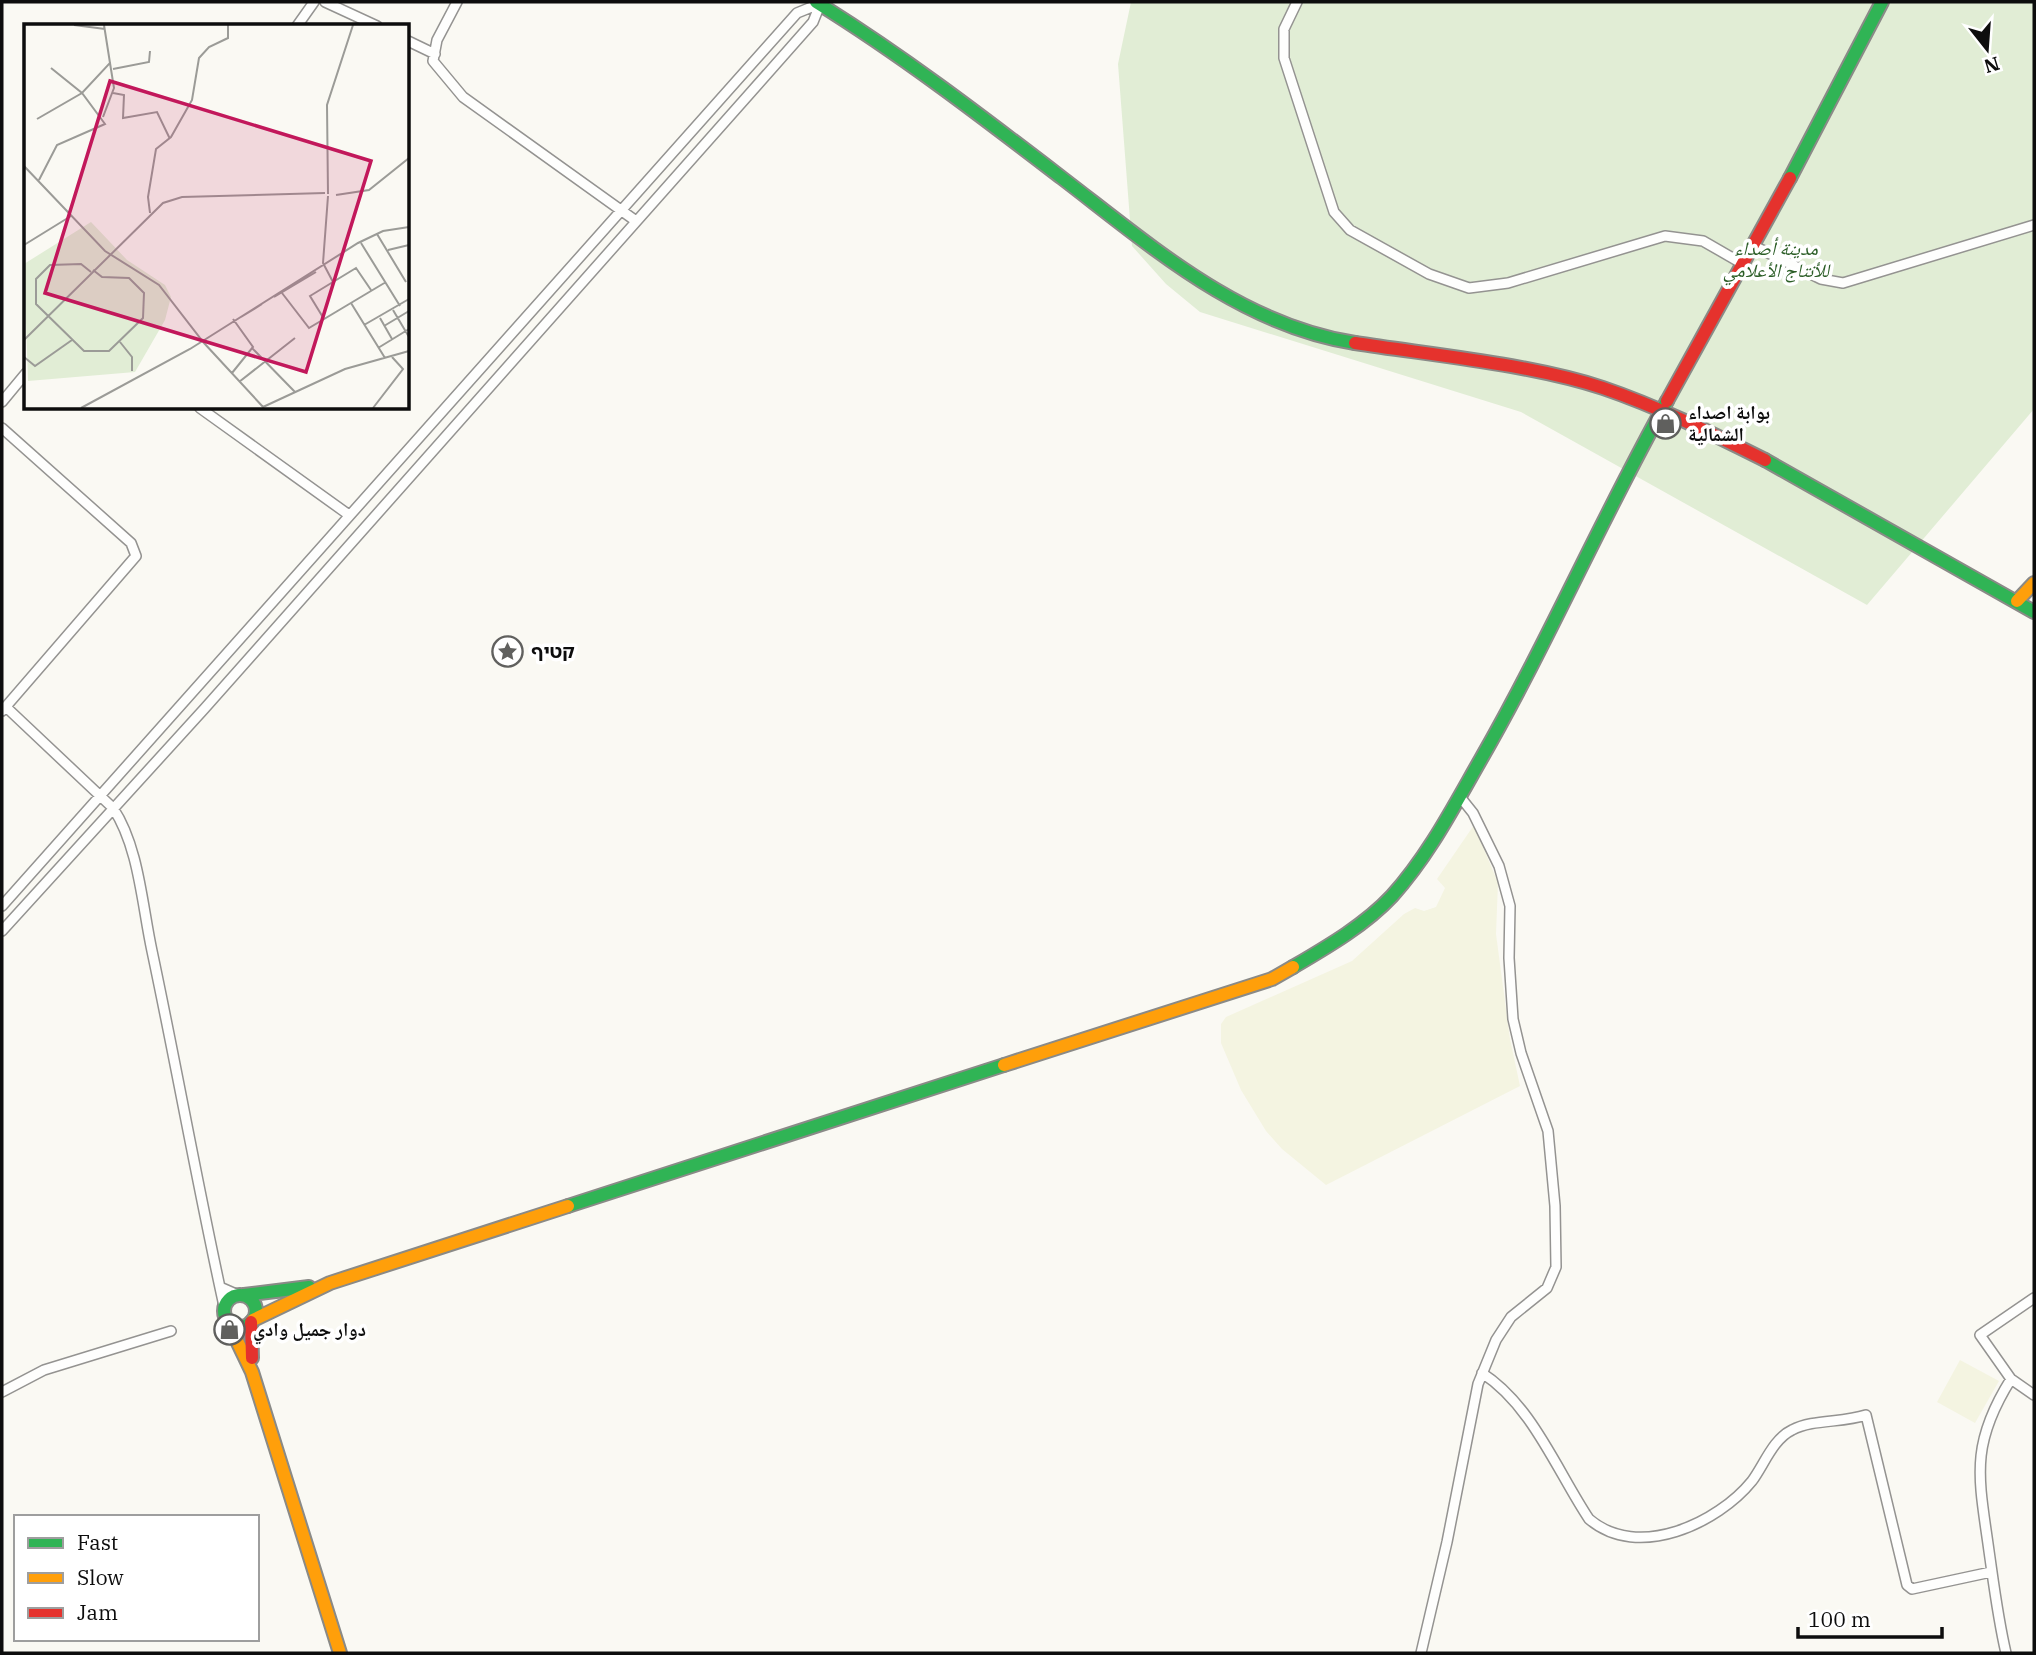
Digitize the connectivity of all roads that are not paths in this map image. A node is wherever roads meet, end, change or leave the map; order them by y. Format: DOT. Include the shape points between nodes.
graph roads {
  1 [pos="314,2"];
  2 [pos="325,2"];
  3 [pos="457,2"];
  4 [pos="1297,2"];
  5 [pos="1882,2"];
  6 [pos="818,3"];
  7 [pos="298,24"];
  8 [pos="373,24"];
  9 [pos="410,42"];
  10 [pos="435,54"];
  11 [pos="622,211"];
  12 [pos="636,221"];
  13 [pos="2034,225"];
  14 [pos="1754,246"];
  15 [pos="1744,264"];
  16 [pos="24,375"];
  17 [pos="2,401"];
  18 [pos="203,410"];
  19 [pos="1662,414"];
  20 [pos="2,428"];
  21 [pos="349,515"];
  22 [pos="2034,583"];
  23 [pos="2017,601"];
  24 [pos="2034,612"];
  25 [pos="4,709"];
  26 [pos="99,797"];
  27 [pos="1461,798"];
  28 [pos="113,808"];
  29 [pos="2,906"];
  30 [pos="2,931"];
  31 [pos="330,1283"];
  32 [pos="220,1287"];
  33 [pos="240,1295"];
  34 [pos="2034,1298"];
  35 [pos="224,1306"];
  36 [pos="252,1321"];
  37 [pos="228,1322"];
  38 [pos="171,1331"];
  39 [pos="252,1372"];
  40 [pos="1482,1373"];
  41 [pos="2011,1379"];
  42 [pos="2,1392"];
  43 [pos="2034,1395"];
  44 [pos="1991,1572"];
  45 [pos="340,1653"];
  46 [pos="1421,1653"];
  47 [pos="2006,1653"];
  1 -- 7 [label="street"];
  2 -- 8 [label="street"];
  3 -- 10 [label="street" via="437,40"];
  4 -- 15 [label="street" via="1284,29 1284,58 1334,212 1350,230 1429,274 1469,288 1508,283 1665,236 1703,241"];
  5 -- 14 [label="street"];
  6 -- 11 [label="street" via="797,13"];
  6 -- 12 [label="street" via="813,22"];
  6 -- 19 [label="street" via="892,49 1172,262 1250,311 1328,339 1517,369 1602,388"];
  9 -- 10 [label="street"];
  10 -- 11 [label="street" via="433,61 463,97"];
  11 -- 12 [label="street"];
  11 -- 21 [label="street"];
  12 -- 28 [label="street"];
  13 -- 14 [label="street" via="1843,283 1821,279"];
  14 -- 15 [label="street"];
  15 -- 19 [label="street"];
  16 -- 17 [label="street"];
  18 -- 21 [label="street"];
  19 -- 23 [label="street" via="1802,478"];
  19 -- 27 [label="street" via="1617,491 1532,670"];
  20 -- 25 [label="street" via="131,542 136,556"];
  21 -- 26 [label="street"];
  22 -- 23 [label="street"];
  23 -- 24 [label="street"];
  25 -- 26 [label="street"];
  26 -- 28 [label="street"];
  26 -- 29 [label="street"];
  27 -- 31 [label="street" via="1430,848 1390,898 1334,943 1272,979"];
  27 -- 40 [label="street" via="1499,866 1510,906 1513,1018 1548,1131 1555,1206 1556,1267 1552,1278 1547,1289 1511,1317"];
  28 -- 30 [label="street"];
  28 -- 32 [label="street" via="121,820 138,880"];
  31 -- 33 [label="street"];
  31 -- 36 [label="street"];
  32 -- 33 [label="street"];
  32 -- 35 [label="street"];
  33 -- 35 [label="street" via="228,1298"];
  33 -- 36 [label="street" via="255,1306"];
  34 -- 41 [label="street" via="1979,1335"];
  35 -- 37 [label="street"];
  36 -- 37 [label="street" via="239,1327"];
  36 -- 39 [label="street"];
  37 -- 39 [label="street"];
  38 -- 42 [label="street" via="44,1370"];
  39 -- 45 [label="street"];
  40 -- 44 [label="street" via="1514,1402 1589,1519 1631,1536 1667,1534 1718,1512 1752,1480 1791,1430 1866,1415 1907,1585 1912,1589"];
  40 -- 46 [label="street"];
  41 -- 43 [label="street"];
  41 -- 44 [label="street" via="1987,1424 1979,1454 1979,1492"];
  44 -- 47 [label="street"];
}
